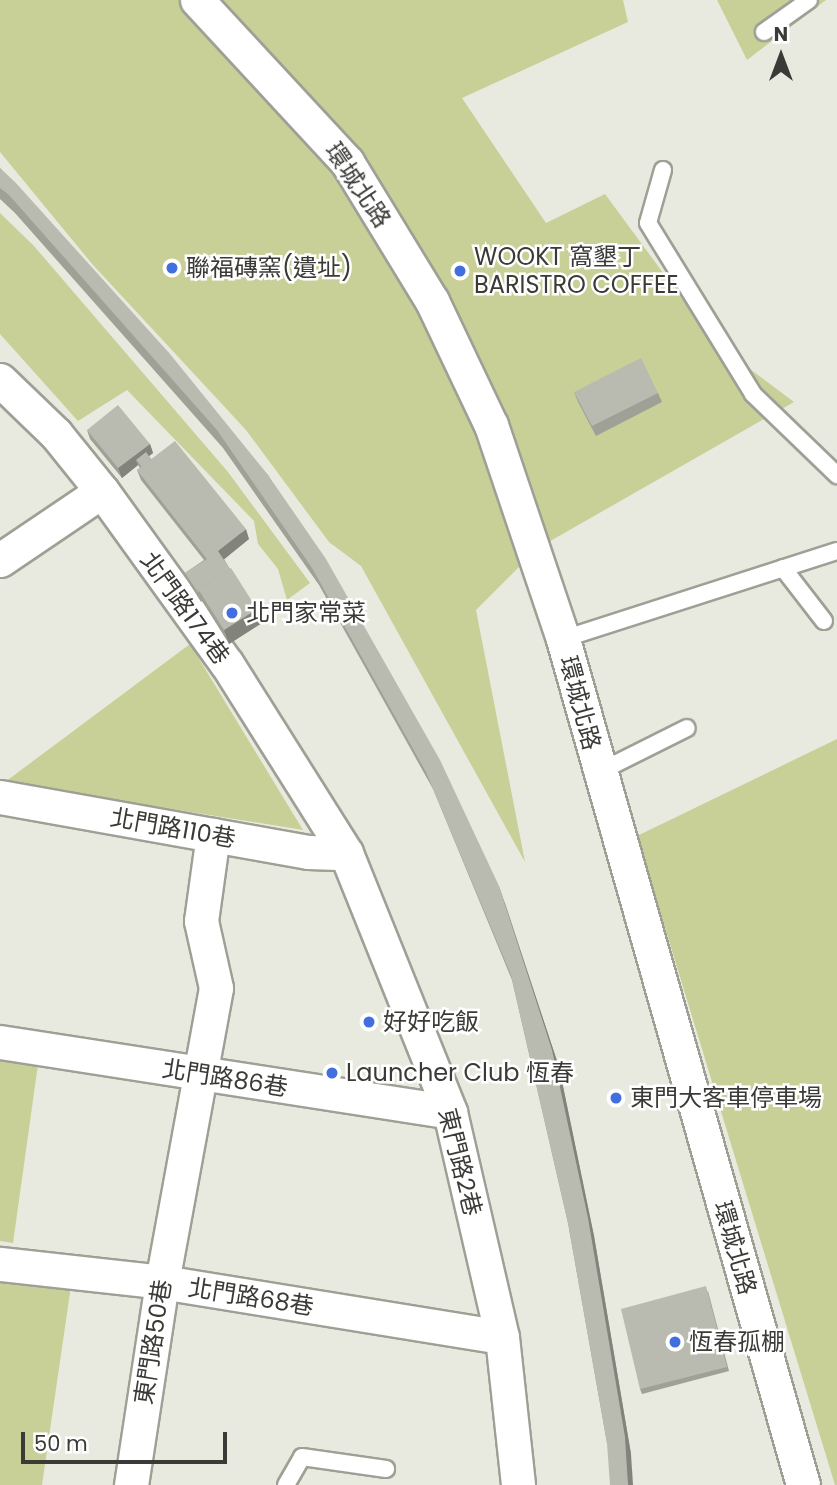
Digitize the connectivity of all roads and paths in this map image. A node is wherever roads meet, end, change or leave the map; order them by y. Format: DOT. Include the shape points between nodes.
graph roads {
  1 [pos="197,0"];
  2 [pos="809,0"];
  3 [pos="764,32"];
  4 [pos="663,170"];
  5 [pos="0,380"];
  6 [pos="837,475"];
  7 [pos="102,491"];
  8 [pos="837,551"];
  9 [pos="0,561"];
  10 [pos="783,568"];
  11 [pos="824,621"];
  12 [pos="563,639"];
  13 [pos="687,728"];
  14 [pos="599,772"];
  15 [pos="0,797"];
  16 [pos="213,835"];
  17 [pos="346,853"];
  18 [pos="0,1042"];
  19 [pos="200,1075"];
  20 [pos="450,1112"];
  21 [pos="0,1264"];
  22 [pos="162,1283"];
  23 [pos="502,1337"];
  24 [pos="386,1468"];
  25 [pos="131,1485"];
  26 [pos="286,1485"];
  27 [pos="518,1485"];
  28 [pos="803,1485"];
  1 -- 12 [label="street, 環城北路" via="347,162 432,301 491,425"];
  2 -- 3 [label="lane"];
  4 -- 6 [label="lane" via="648,223 753,394"];
  5 -- 7 [label="street, 北門路174巷" via="56,434"];
  7 -- 9 [label="street"];
  7 -- 17 [label="street, 北門路174巷" via="226,664"];
  8 -- 10 [label="lane"];
  10 -- 11 [label="lane"];
  10 -- 12 [label="lane"];
  12 -- 14 [label="street, 環城北路"];
  13 -- 14 [label="lane"];
  14 -- 28 [label="street, 環城北路"];
  15 -- 16 [label="street, 北門路110巷"];
  16 -- 17 [label="street, 北門路110巷" via="308,852"];
  16 -- 19 [label="street, 東門路50巷" via="201,920 216,988"];
  17 -- 20 [label="street, 東門路2巷"];
  18 -- 19 [label="street, 北門路86巷"];
  19 -- 20 [label="street, 北門路86巷"];
  19 -- 22 [label="street, 東門路50巷"];
  20 -- 23 [label="street, 東門路2巷"];
  21 -- 22 [label="street, 北門路68巷"];
  22 -- 23 [label="street, 北門路68巷"];
  22 -- 25 [label="street, 東門路50巷"];
  23 -- 27 [label="street, 東門路2巷"];
  24 -- 26 [label="lane" via="302,1457"];
}
